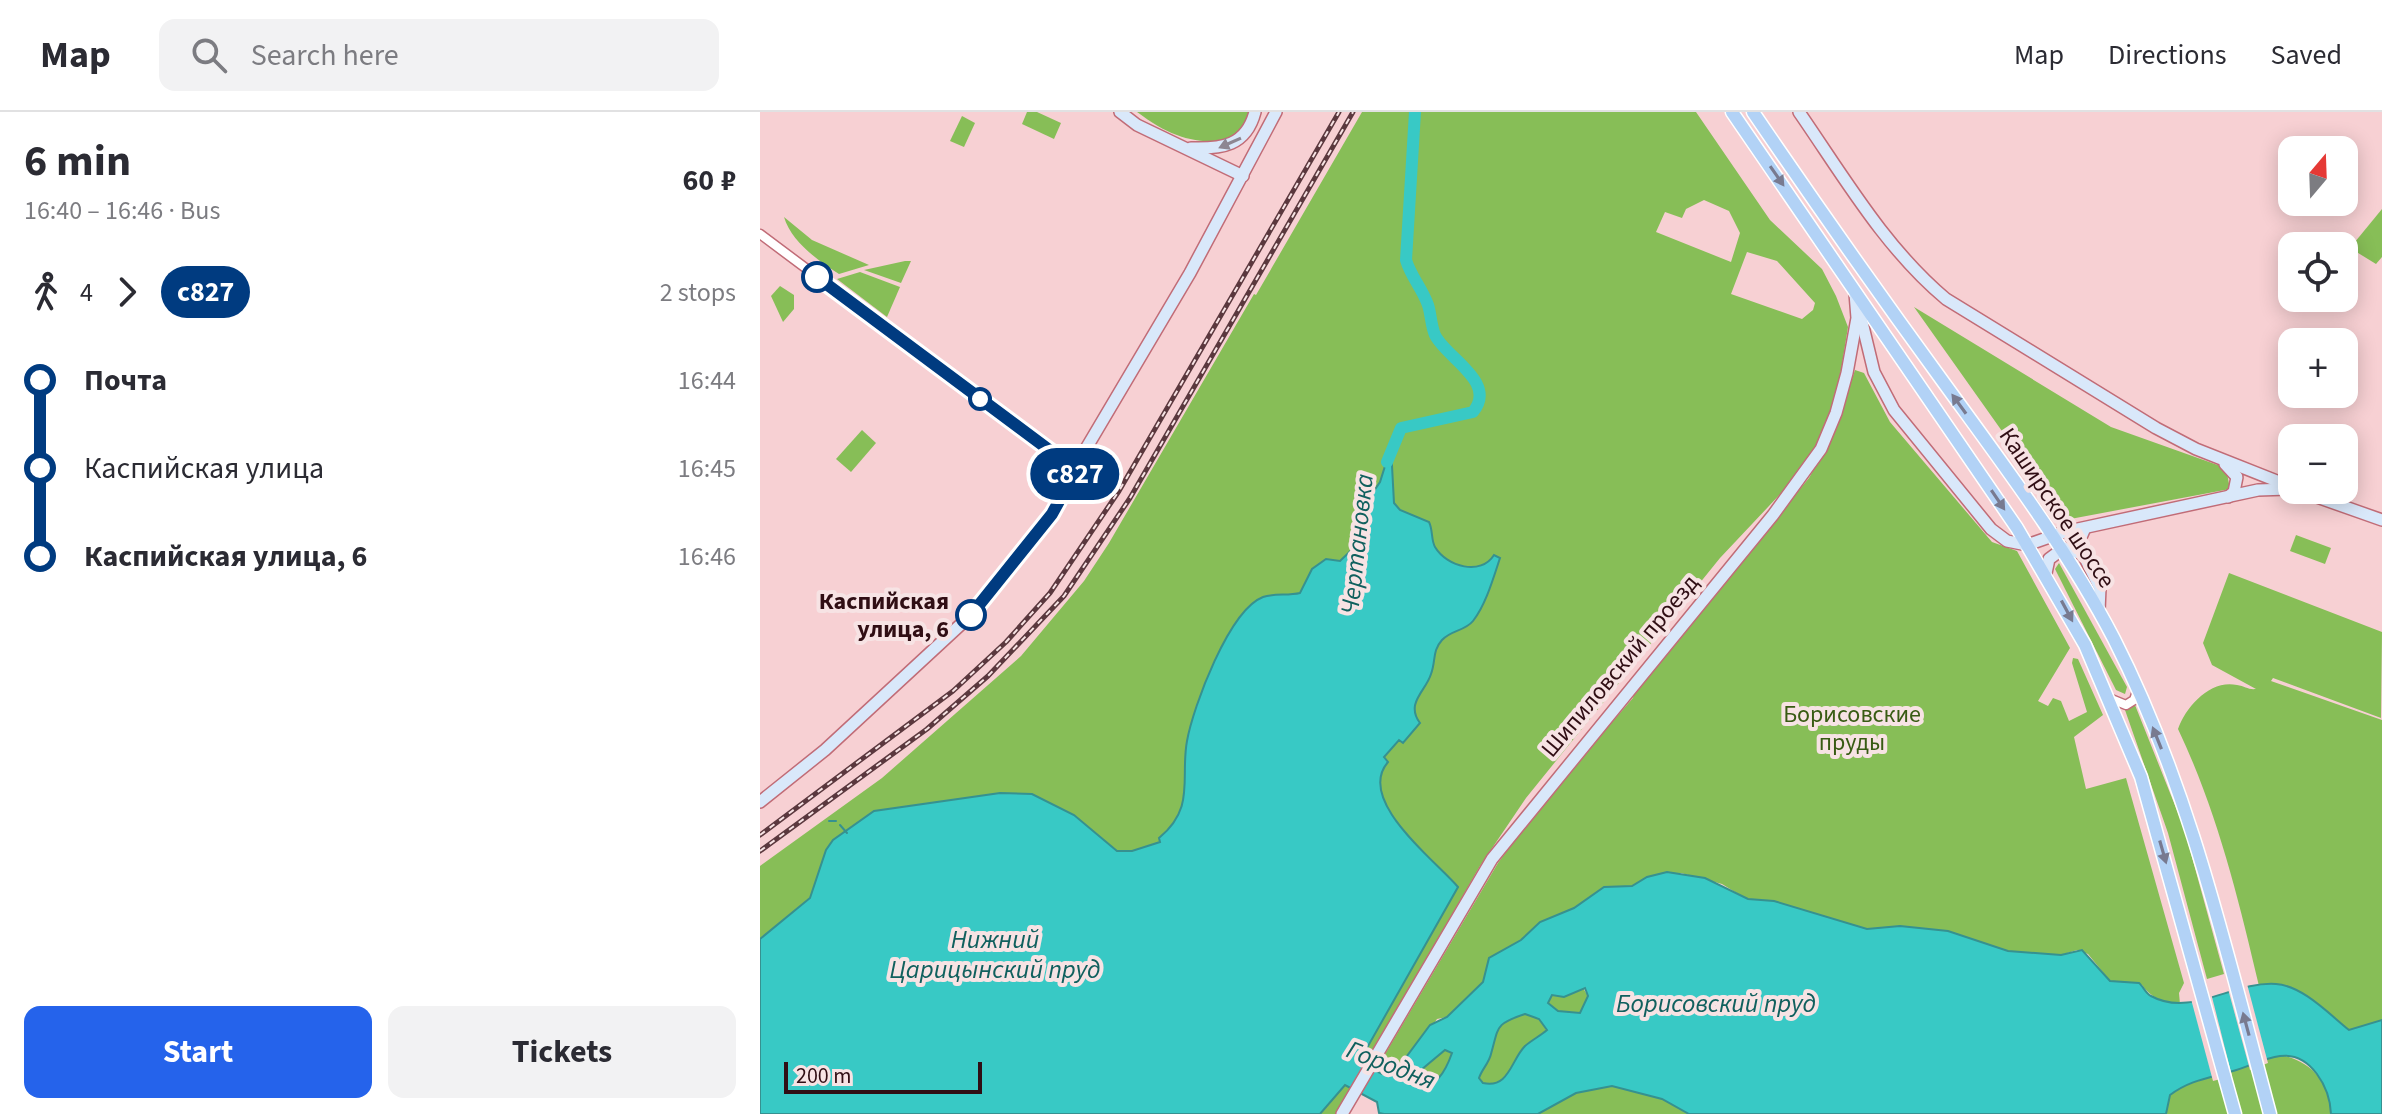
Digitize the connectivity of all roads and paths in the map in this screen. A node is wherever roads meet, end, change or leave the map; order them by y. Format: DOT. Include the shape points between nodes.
graph roads {
  1 [pos="1120,112"];
  2 [pos="1255,112"];
  3 [pos="1276,112"];
  4 [pos="1732,112"];
  5 [pos="1753,112"];
  6 [pos="1799,112"];
  7 [pos="1188,148"];
  8 [pos="1243,176"];
  9 [pos="760,234"];
  10 [pos="1856,295"];
  11 [pos="1874,372"];
  12 [pos="1847,373"];
  13 [pos="2215,456"];
  14 [pos="1076,470"];
  15 [pos="2278,482"];
  16 [pos="2278,489"];
  17 [pos="2226,498"];
  18 [pos="2338,504"];
  19 [pos="2382,520"];
  20 [pos="2085,528"];
  21 [pos="2054,535"];
  22 [pos="2027,545"];
  23 [pos="2064,548"];
  24 [pos="2082,554"];
  25 [pos="2046,573"];
  26 [pos="2099,611"];
  27 [pos="2137,690"];
  28 [pos="2108,698"];
  29 [pos="760,802"];
  30 [pos="1345,1109"];
  31 [pos="2235,1114"];
  32 [pos="2270,1114"];
  1 -- 7 [label="main road"];
  2 -- 7 [label="main road, one-way" via="1250,128 1235,143"];
  3 -- 8 [label="main road"];
  4 -- 10 [label="main road, Каширское шоссе, one-way"];
  21 -- 5 [label="main road, Каширское шоссе, one-way"];
  6 -- 13 [label="main road" via="1919,276 1946,299 2156,428"];
  7 -- 8 [label="main road"];
  8 -- 14 [label="main road"];
  9 -- 14 [label="street"];
  10 -- 11 [label="main road"];
  10 -- 12 [label="main road, Шипиловский проезд"];
  10 -- 22 [label="main road, Каширское шоссе, one-way"];
  11 -- 12 [label="main road" via="1859,362"];
  11 -- 22 [label="main road" via="1907,430 1991,529 2007,541"];
  12 -- 30 [label="main road, Шипиловский проезд" via="1829,434 1806,472 1492,859"];
  13 -- 15 [label="main road"];
  13 -- 17 [label="main road" via="2237,477 2234,492"];
  14 -- 29 [label="main road" via="1043,527 971,615 825,750"];
  16 -- 17 [label="main road"];
  17 -- 20 [label="main road"];
  18 -- 19 [label="main road"];
  20 -- 21 [label="main road"];
  20 -- 24 [label="main road" via="2078,539"];
  21 -- 22 [label="main road"];
  21 -- 23 [label="main road, Каширское шоссе"];
  22 -- 25 [label="main road, Каширское шоссе"];
  23 -- 24 [label="main road"];
  23 -- 25 [label="main road" via="2049,559"];
  23 -- 26 [label="main road, Каширское шоссе"];
  24 -- 26 [label="main road" via="2100,588"];
  25 -- 28 [label="main road, Каширское шоссе, one-way"];
  26 -- 27 [label="main road, Каширское шоссе"];
  27 -- 28 [label="street" via="2126,705"];
  32 -- 27 [label="main road, Каширское шоссе, one-way" via="2178,790"];
  28 -- 31 [label="main road, Каширское шоссе, one-way" via="2141,777"];
}
